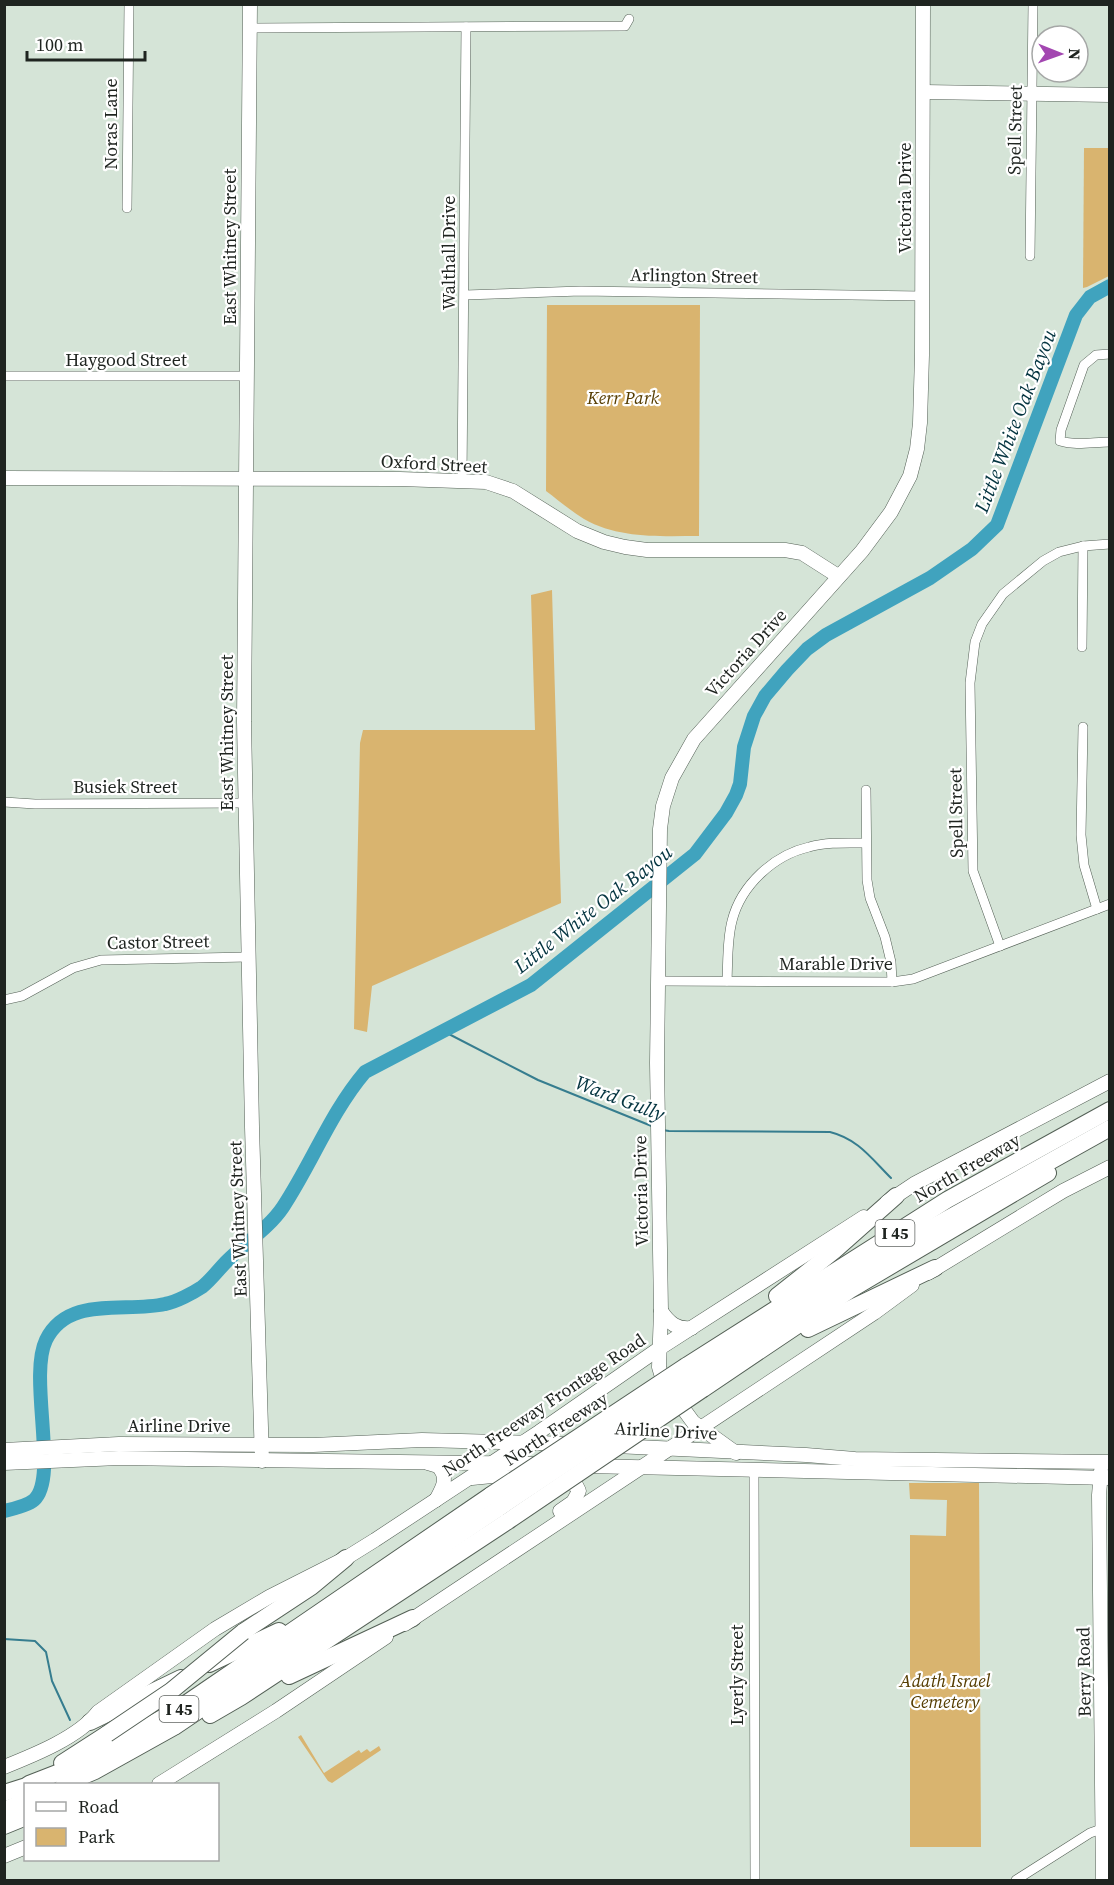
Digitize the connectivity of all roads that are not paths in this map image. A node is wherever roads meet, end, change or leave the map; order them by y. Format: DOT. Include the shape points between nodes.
graph roads {
  1 [pos="129,4"];
  2 [pos="250,4"];
  3 [pos="923,4"];
  4 [pos="1033,4"];
  5 [pos="628,19"];
  6 [pos="466,27"];
  7 [pos="250,28"];
  8 [pos="924,92"];
  9 [pos="1032,94"];
  10 [pos="1110,95"];
  11 [pos="128,207"];
  12 [pos="1030,256"];
  13 [pos="465,295"];
  14 [pos="922,296"];
  15 [pos="1110,354"];
  16 [pos="4,376"];
  17 [pos="247,376"];
  18 [pos="1110,442"];
  19 [pos="4,478"];
  20 [pos="246,478"];
  21 [pos="462,480"];
  22 [pos="1110,544"];
  23 [pos="1083,546"];
  24 [pos="838,576"];
  25 [pos="1082,647"];
  26 [pos="1083,726"];
  27 [pos="866,790"];
  28 [pos="4,802"];
  29 [pos="246,803"];
  30 [pos="865,843"];
  31 [pos="1110,904"];
  32 [pos="1097,909"];
  33 [pos="1000,946"];
  34 [pos="248,957"];
  35 [pos="657,981"];
  36 [pos="728,981"];
  37 [pos="892,982"];
  38 [pos="4,1000"];
  39 [pos="1110,1081"];
  40 [pos="1110,1110"];
  41 [pos="1110,1128"];
  42 [pos="1110,1139"];
  43 [pos="1110,1167"];
  44 [pos="896,1196"];
  45 [pos="936,1268"];
  46 [pos="661,1311"];
  47 [pos="692,1328"];
  48 [pos="778,1338"];
  49 [pos="715,1347"];
  50 [pos="660,1348"];
  51 [pos="695,1377"];
  52 [pos="719,1416"];
  53 [pos="701,1428"];
  54 [pos="525,1442"];
  55 [pos="262,1444"];
  56 [pos="333,1444"];
  57 [pos="670,1448"];
  58 [pos="730,1448"];
  59 [pos="4,1450"];
  60 [pos="118,1451"];
  61 [pos="787,1454"];
  62 [pos="23,1455"];
  63 [pos="262,1461"];
  64 [pos="989,1461"];
  65 [pos="333,1462"];
  66 [pos="426,1462"];
  67 [pos="494,1462"];
  68 [pos="1105,1462"];
  69 [pos="4,1463"];
  70 [pos="871,1466"];
  71 [pos="640,1467"];
  72 [pos="754,1469"];
  73 [pos="989,1476"];
  74 [pos="1105,1478"];
  75 [pos="469,1479"];
  76 [pos="436,1500"];
  77 [pos="499,1508"];
  78 [pos="522,1546"];
  79 [pos="346,1558"];
  80 [pos="318,1614"];
  81 [pos="413,1618"];
  82 [pos="242,1697"];
  83 [pos="90,1722"];
  84 [pos="11,1764"];
  85 [pos="4,1772"];
  86 [pos="33,1783"];
  87 [pos="37,1783"];
  88 [pos="68,1783"];
  89 [pos="93,1783"];
  90 [pos="162,1783"];
  91 [pos="24,1788"];
  92 [pos="24,1789"];
  93 [pos="4,1794"];
  94 [pos="4,1810"];
  95 [pos="24,1818"];
  96 [pos="4,1826"];
  97 [pos="1106,1827"];
  98 [pos="755,1881"];
  99 [pos="1016,1881"];
  100 [pos="1103,1881"];
  1 -- 11 [label="street, Noras Lane"];
  2 -- 7 [label="main road, East Whitney Street"];
  3 -- 8 [label="main road, Victoria Drive"];
  4 -- 9 [label="street, Spell Street"];
  5 -- 6 [label="street" via="625,26"];
  6 -- 7 [label="street"];
  6 -- 13 [label="street, Walthall Drive"];
  7 -- 17 [label="main road, East Whitney Street"];
  8 -- 9 [label="main road"];
  8 -- 14 [label="main road, Victoria Drive"];
  9 -- 10 [label="main road"];
  9 -- 12 [label="street, Spell Street"];
  13 -- 14 [label="street, Arlington Street" via="591,291"];
  13 -- 21 [label="street, Walthall Drive"];
  14 -- 24 [label="main road, Victoria Drive" via="921,423 910,476 879,530"];
  15 -- 18 [label="street" via="1096,355 1084,365 1060,441 1072,445"];
  16 -- 17 [label="street, Haygood Street"];
  17 -- 20 [label="main road, East Whitney Street"];
  19 -- 20 [label="main road, Oxford Street"];
  20 -- 21 [label="main road, Oxford Street"];
  20 -- 29 [label="main road, East Whitney Street"];
  21 -- 24 [label="main road, Oxford Street" via="486,482 513,491 577,531 604,542 646,550 785,550 802,553"];
  22 -- 23 [label="street, Spell Street"];
  23 -- 25 [label="street"];
  23 -- 33 [label="street, Spell Street" via="1043,561 1004,594 982,624 975,642 971,672 974,871"];
  24 -- 35 [label="main road, Victoria Drive" via="693,739 672,778 663,806"];
  26 -- 32 [label="street" via="1081,835 1084,865"];
  27 -- 30 [label="street"];
  28 -- 29 [label="street, Busiek Street"];
  29 -- 34 [label="main road, East Whitney Street"];
  30 -- 36 [label="street" via="809,847 791,853 758,877 738,904 732,920"];
  30 -- 37 [label="street" via="870,898 885,937"];
  31 -- 32 [label="street, Marable Drive"];
  32 -- 33 [label="street, Marable Drive"];
  33 -- 37 [label="street, Marable Drive" via="913,979"];
  34 -- 38 [label="street, Castor Street" via="101,960 73,968 22,996"];
  34 -- 55 [label="main road, East Whitney Street"];
  35 -- 36 [label="street, Marable Drive"];
  35 -- 46 [label="main road, Victoria Drive"];
  36 -- 37 [label="street, Marable Drive"];
  39 -- 44 [label="main road, North Freeway Frontage Road"];
  40 -- 49 [label="highway, North Freeway / I 45" via="947,1200"];
  41 -- 51 [label="highway, North Freeway" via="895,1248"];
  42 -- 48 [label="highway, North Freeway / I 45" via="850,1290"];
  43 -- 45 [label="main road"];
  44 -- 47 [label="main road, North Freeway Frontage Road"];
  44 -- 49 [label="highway"];
  45 -- 48 [label="highway" via="807,1330"];
  45 -- 52 [label="main road"];
  46 -- 47 [label="main road" via="682,1330"];
  46 -- 50 [label="main road, Victoria Drive"];
  47 -- 50 [label="main road, North Freeway Frontage Road"];
  48 -- 51 [label="highway, North Freeway / I 45"];
  49 -- 51 [label="highway, North Freeway / I 45"];
  50 -- 53 [label="main road, Victoria Drive" via="662,1377 685,1413"];
  50 -- 54 [label="main road, North Freeway Frontage Road"];
  51 -- 77 [label="highway, North Freeway / I 45, bridge"];
  51 -- 77 [label="highway, North Freeway / I 45, bridge"];
  52 -- 53 [label="main road"];
  52 -- 58 [label="main road" via="717,1433"];
  53 -- 57 [label="main road"];
  53 -- 58 [label="main road, Victoria Drive"];
  54 -- 56 [label="main road, Airline Drive" via="422,1440"];
  54 -- 57 [label="main road, Airline Drive"];
  54 -- 67 [label="main road, North Freeway Frontage Road"];
  55 -- 56 [label="main road, Airline Drive"];
  55 -- 60 [label="main road, Airline Drive"];
  55 -- 63 [label="main road, East Whitney Street"];
  56 -- 65 [label="main road"];
  57 -- 58 [label="main road, Airline Drive"];
  57 -- 71 [label="main road"];
  58 -- 61 [label="main road, Airline Drive"];
  59 -- 62 [label="main road, Airline Drive"];
  60 -- 62 [label="main road, Airline Drive"];
  60 -- 63 [label="main road, Airline Drive"];
  61 -- 70 [label="main road, Airline Drive"];
  61 -- 72 [label="main road" via="774,1462 758,1462"];
  62 -- 69 [label="main road, Airline Drive"];
  63 -- 65 [label="main road, Airline Drive"];
  64 -- 68 [label="main road, Airline Drive"];
  64 -- 70 [label="main road, Airline Drive"];
  64 -- 73 [label="main road"];
  65 -- 66 [label="main road, Airline Drive"];
  66 -- 67 [label="main road, Airline Drive"];
  66 -- 76 [label="main road" via="438,1466 444,1475"];
  67 -- 71 [label="main road, Airline Drive"];
  67 -- 75 [label="main road, North Freeway Frontage Road"];
  68 -- 74 [label="main road, Berry Road"];
  70 -- 72 [label="main road, Airline Drive"];
  70 -- 73 [label="main road, Airline Drive"];
  71 -- 72 [label="main road, Airline Drive"];
  71 -- 78 [label="main road"];
  72 -- 98 [label="street, Lyerly Street"];
  73 -- 74 [label="main road, Airline Drive"];
  74 -- 97 [label="main road, Berry Road"];
  75 -- 76 [label="main road, North Freeway Frontage Road"];
  75 -- 78 [label="main road" via="492,1476 547,1480 578,1487 573,1502 534,1527"];
  76 -- 79 [label="main road, North Freeway Frontage Road"];
  77 -- 80 [label="highway, North Freeway / I 45"];
  77 -- 82 [label="highway, North Freeway / I 45"];
  77 -- 88 [label="highway, North Freeway" via="174,1727"];
  78 -- 81 [label="main road"];
  79 -- 83 [label="main road, North Freeway Frontage Road" via="215,1629 98,1712"];
  79 -- 86 [label="highway, bridge" via="311,1587 243,1632 171,1691"];
  80 -- 83 [label="highway"];
  80 -- 87 [label="highway, North Freeway / I 45" via="178,1709 83,1763"];
  81 -- 82 [label="highway"];
  81 -- 90 [label="main road"];
  82 -- 89 [label="highway, North Freeway / I 45"];
  83 -- 84 [label="main road, North Freeway Frontage Road"];
  84 -- 85 [label="main road, North Freeway Frontage Road"];
  91 -- 93 [label="highway, North Freeway / I 45"];
  92 -- 94 [label="highway, North Freeway"];
  95 -- 96 [label="highway"];
  97 -- 99 [label="street" via="1074,1842"];
  97 -- 100 [label="main road, Berry Road"];
}
